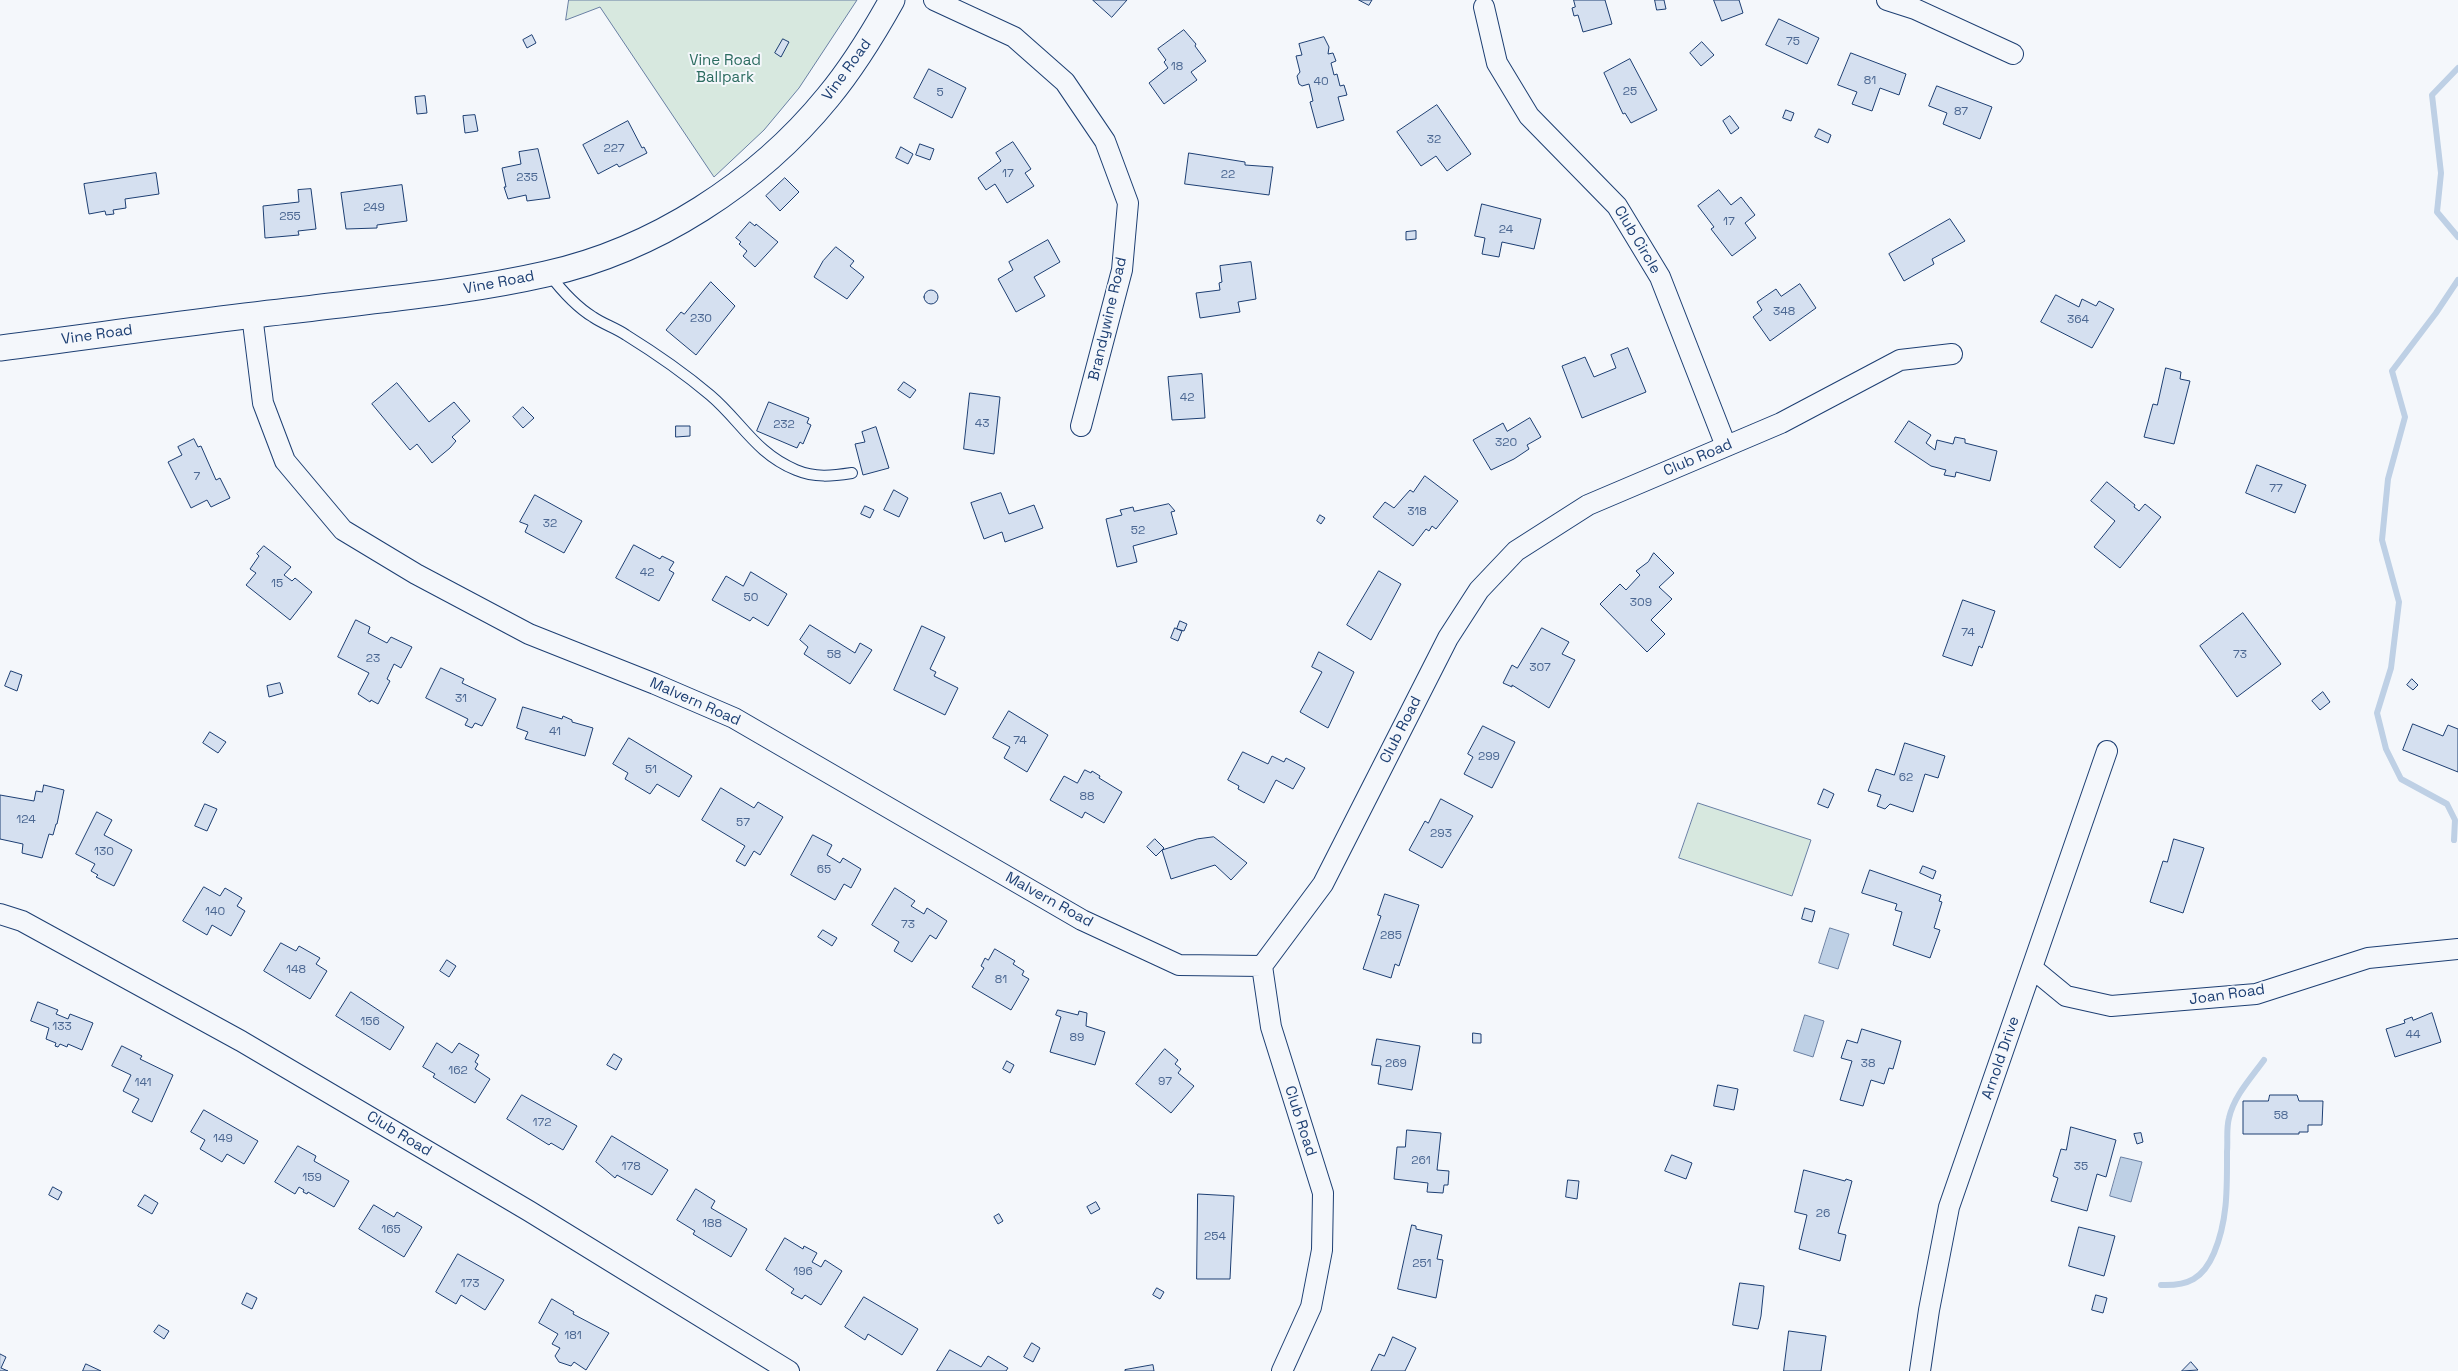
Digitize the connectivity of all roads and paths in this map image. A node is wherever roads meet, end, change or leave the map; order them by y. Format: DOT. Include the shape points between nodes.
graph roads {
  1 [pos="892,0"];
  2 [pos="934,0"];
  3 [pos="1887,0"];
  4 [pos="1917,5"];
  5 [pos="1484,7"];
  6 [pos="2013,54"];
  7 [pos="549,274"];
  8 [pos="252,315"];
  9 [pos="0,348"];
  10 [pos="1952,354"];
  11 [pos="1080,426"];
  12 [pos="1726,446"];
  13 [pos="852,473"];
  14 [pos="2107,751"];
  15 [pos="0,914"];
  16 [pos="2458,949"];
  17 [pos="1262,966"];
  18 [pos="2032,968"];
  19 [pos="789,1371"];
  20 [pos="1282,1371"];
  21 [pos="1920,1371"];
  1 -- 7 [label="street, Vine Road" via="828,98 781,149 670,228 615,252"];
  2 -- 11 [label="street, Brandywine Road" via="1014,37 1065,82 1105,141 1128,203 1122,270"];
  3 -- 4 [label="street"];
  4 -- 6 [label="street"];
  5 -- 12 [label="street, Club Circle" via="1497,63 1529,116 1617,206 1660,277"];
  7 -- 8 [label="street, Vine Road" via="464,290"];
  7 -- 13 [label="lane" via="568,298 592,317 662,358 712,396 766,453 796,470 826,477"];
  8 -- 9 [label="street, Vine Road"];
  8 -- 17 [label="street, Malvern Road" via="263,403 285,461 344,530 416,574 529,634 734,718 1082,920 1180,964"];
  10 -- 12 [label="street, Club Road" via="1900,360 1781,423"];
  12 -- 17 [label="street, Club Road" via="1588,505 1516,551 1479,590 1448,638 1323,884"];
  14 -- 18 [label="street, Arnold Drive"];
  15 -- 19 [label="street, Club Road" via="22,921 241,1041 529,1211"];
  16 -- 18 [label="street, Joan Road" via="2368,958 2256,994 2111,1006 2066,996"];
  17 -- 20 [label="street, Club Road" via="1271,1027 1323,1193 1322,1250 1311,1307"];
  18 -- 21 [label="street, Arnold Drive" via="1949,1208"];
}
